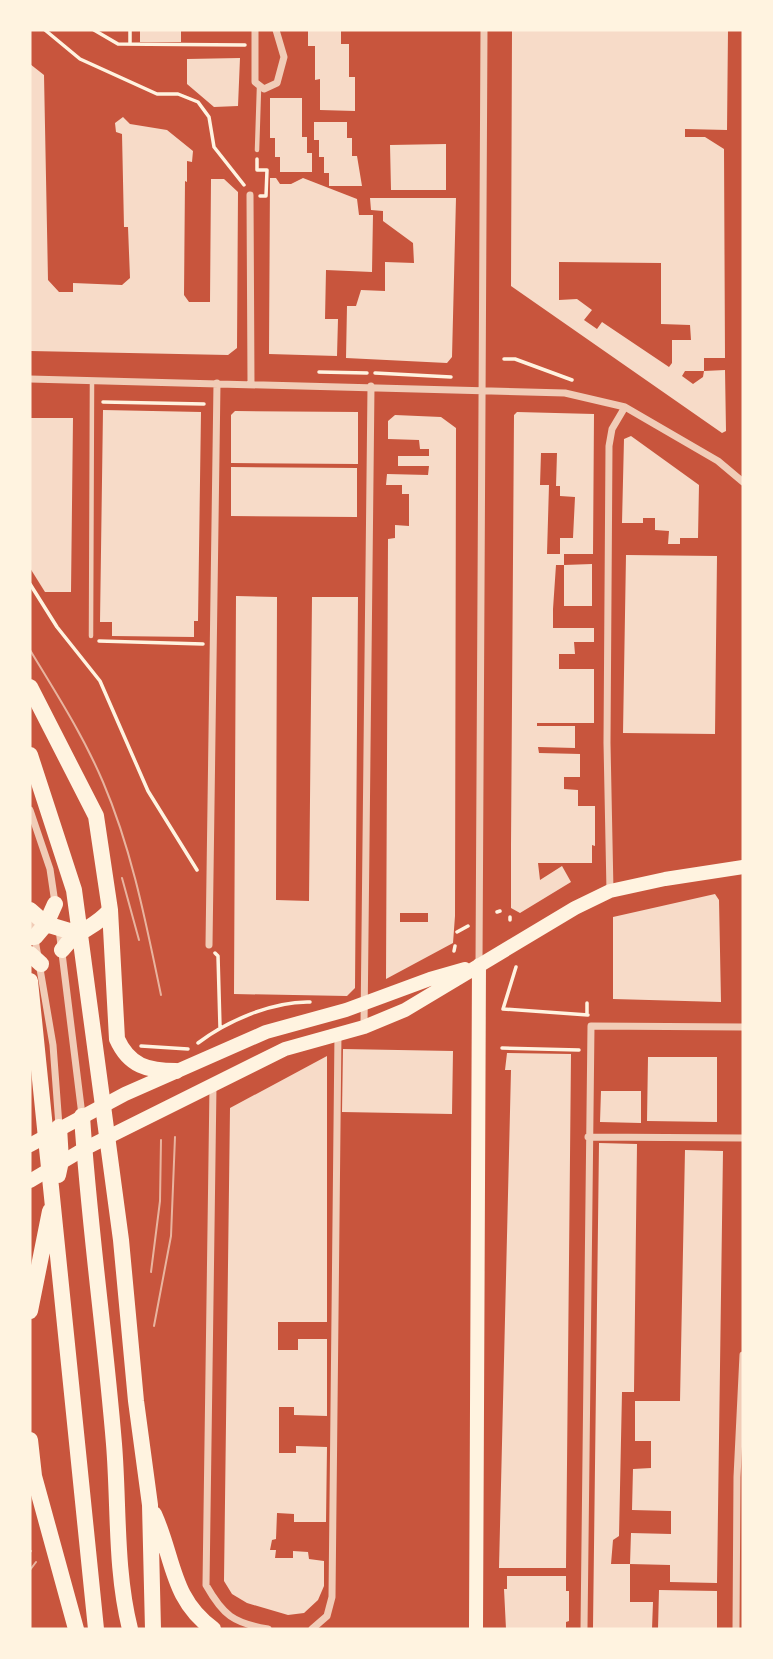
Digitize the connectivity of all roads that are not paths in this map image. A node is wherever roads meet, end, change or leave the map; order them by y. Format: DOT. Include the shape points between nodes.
graph roads {
  1 [pos="255,30"];
  2 [pos="276,30"];
  3 [pos="484,30"];
  4 [pos="259,88"];
  5 [pos="257,150"];
  6 [pos="250,195"];
  7 [pos="30,379"];
  8 [pos="92,380"];
  9 [pos="217,383"];
  10 [pos="251,383"];
  11 [pos="371,386"];
  12 [pos="481,388"];
  13 [pos="625,407"];
  14 [pos="743,482"];
  15 [pos="91,636"];
  16 [pos="30,687"];
  17 [pos="30,755"];
  18 [pos="30,810"];
  19 [pos="743,867"];
  20 [pos="610,891"];
  21 [pos="55,904"];
  22 [pos="30,910"];
  23 [pos="110,910"];
  24 [pos="49,932"];
  25 [pos="209,946"];
  26 [pos="62,950"];
  27 [pos="35,959"];
  28 [pos="480,965"];
  29 [pos="30,981"];
  30 [pos="363,1004"];
  31 [pos="364,1027"];
  32 [pos="743,1027"];
  33 [pos="338,1032"];
  34 [pos="176,1071"];
  35 [pos="213,1086"];
  36 [pos="82,1116"];
  37 [pos="60,1127"];
  38 [pos="588,1137"];
  39 [pos="743,1138"];
  40 [pos="30,1145"];
  41 [pos="84,1149"];
  42 [pos="61,1161"];
  43 [pos="30,1181"];
  44 [pos="53,1195"];
  45 [pos="30,1248"];
  46 [pos="35,1280"];
  47 [pos="30,1311"];
  48 [pos="743,1355"];
  49 [pos="30,1440"];
  50 [pos="150,1505"];
  51 [pos="76,1629"];
  52 [pos="96,1629"];
  53 [pos="130,1629"];
  54 [pos="153,1629"];
  55 [pos="213,1629"];
  56 [pos="268,1629"];
  57 [pos="312,1629"];
  58 [pos="475,1629"];
  59 [pos="584,1629"];
  60 [pos="736,1629"];
  1 -- 4 [label="street" via="254,72"];
  2 -- 4 [label="street" via="284,57 281,75 272,87"];
  3 -- 12 [label="street"];
  4 -- 5 [label="lane"];
  6 -- 10 [label="street"];
  7 -- 8 [label="street"];
  8 -- 9 [label="street"];
  8 -- 15 [label="lane"];
  9 -- 10 [label="street"];
  9 -- 25 [label="street"];
  10 -- 11 [label="street"];
  11 -- 12 [label="street"];
  11 -- 30 [label="street"];
  12 -- 13 [label="street" via="565,393"];
  12 -- 28 [label="street"];
  13 -- 14 [label="street" via="718,461"];
  13 -- 20 [label="street" via="612,429 609,446"];
  16 -- 23 [label="highway" via="96,816"];
  17 -- 50 [label="highway" via="75,890"];
  18 -- 21 [label="street" via="50,869"];
  19 -- 20 [label="main road"];
  20 -- 28 [label="main road"];
  21 -- 24 [label="highway"];
  22 -- 24 [label="highway"];
  23 -- 24 [label="highway" via="100,923"];
  23 -- 34 [label="highway" via="121,1050 139,1066"];
  24 -- 26 [label="highway"];
  24 -- 27 [label="street"];
  26 -- 36 [label="street"];
  27 -- 37 [label="street"];
  28 -- 30 [label="main road"];
  28 -- 31 [label="main road" via="435,994"];
  28 -- 58 [label="main road"];
  29 -- 44 [label="highway"];
  30 -- 31 [label="street"];
  30 -- 34 [label="main road" via="266,1032"];
  31 -- 33 [label="main road"];
  32 -- 38 [label="street" via="591,1022"];
  33 -- 35 [label="main road" via="285,1049"];
  33 -- 57 [label="street" via="332,1597 327,1616"];
  34 -- 36 [label="main road"];
  35 -- 41 [label="main road"];
  35 -- 56 [label="street" via="206,1585 220,1610 247,1626"];
  36 -- 37 [label="main road"];
  36 -- 41 [label="highway"];
  37 -- 40 [label="main road"];
  37 -- 42 [label="highway"];
  38 -- 39 [label="street"];
  38 -- 59 [label="street"];
  41 -- 42 [label="main road"];
  41 -- 53 [label="highway" via="114,1443 123,1601"];
  42 -- 43 [label="main road"];
  42 -- 44 [label="highway"];
  44 -- 46 [label="highway"];
  44 -- 52 [label="highway"];
  45 -- 46 [label="highway"];
  46 -- 47 [label="highway"];
  48 -- 60 [label="street"];
  49 -- 51 [label="highway" via="34,1476"];
  50 -- 54 [label="highway"];
  50 -- 55 [label="highway" via="178,1591"];
}
